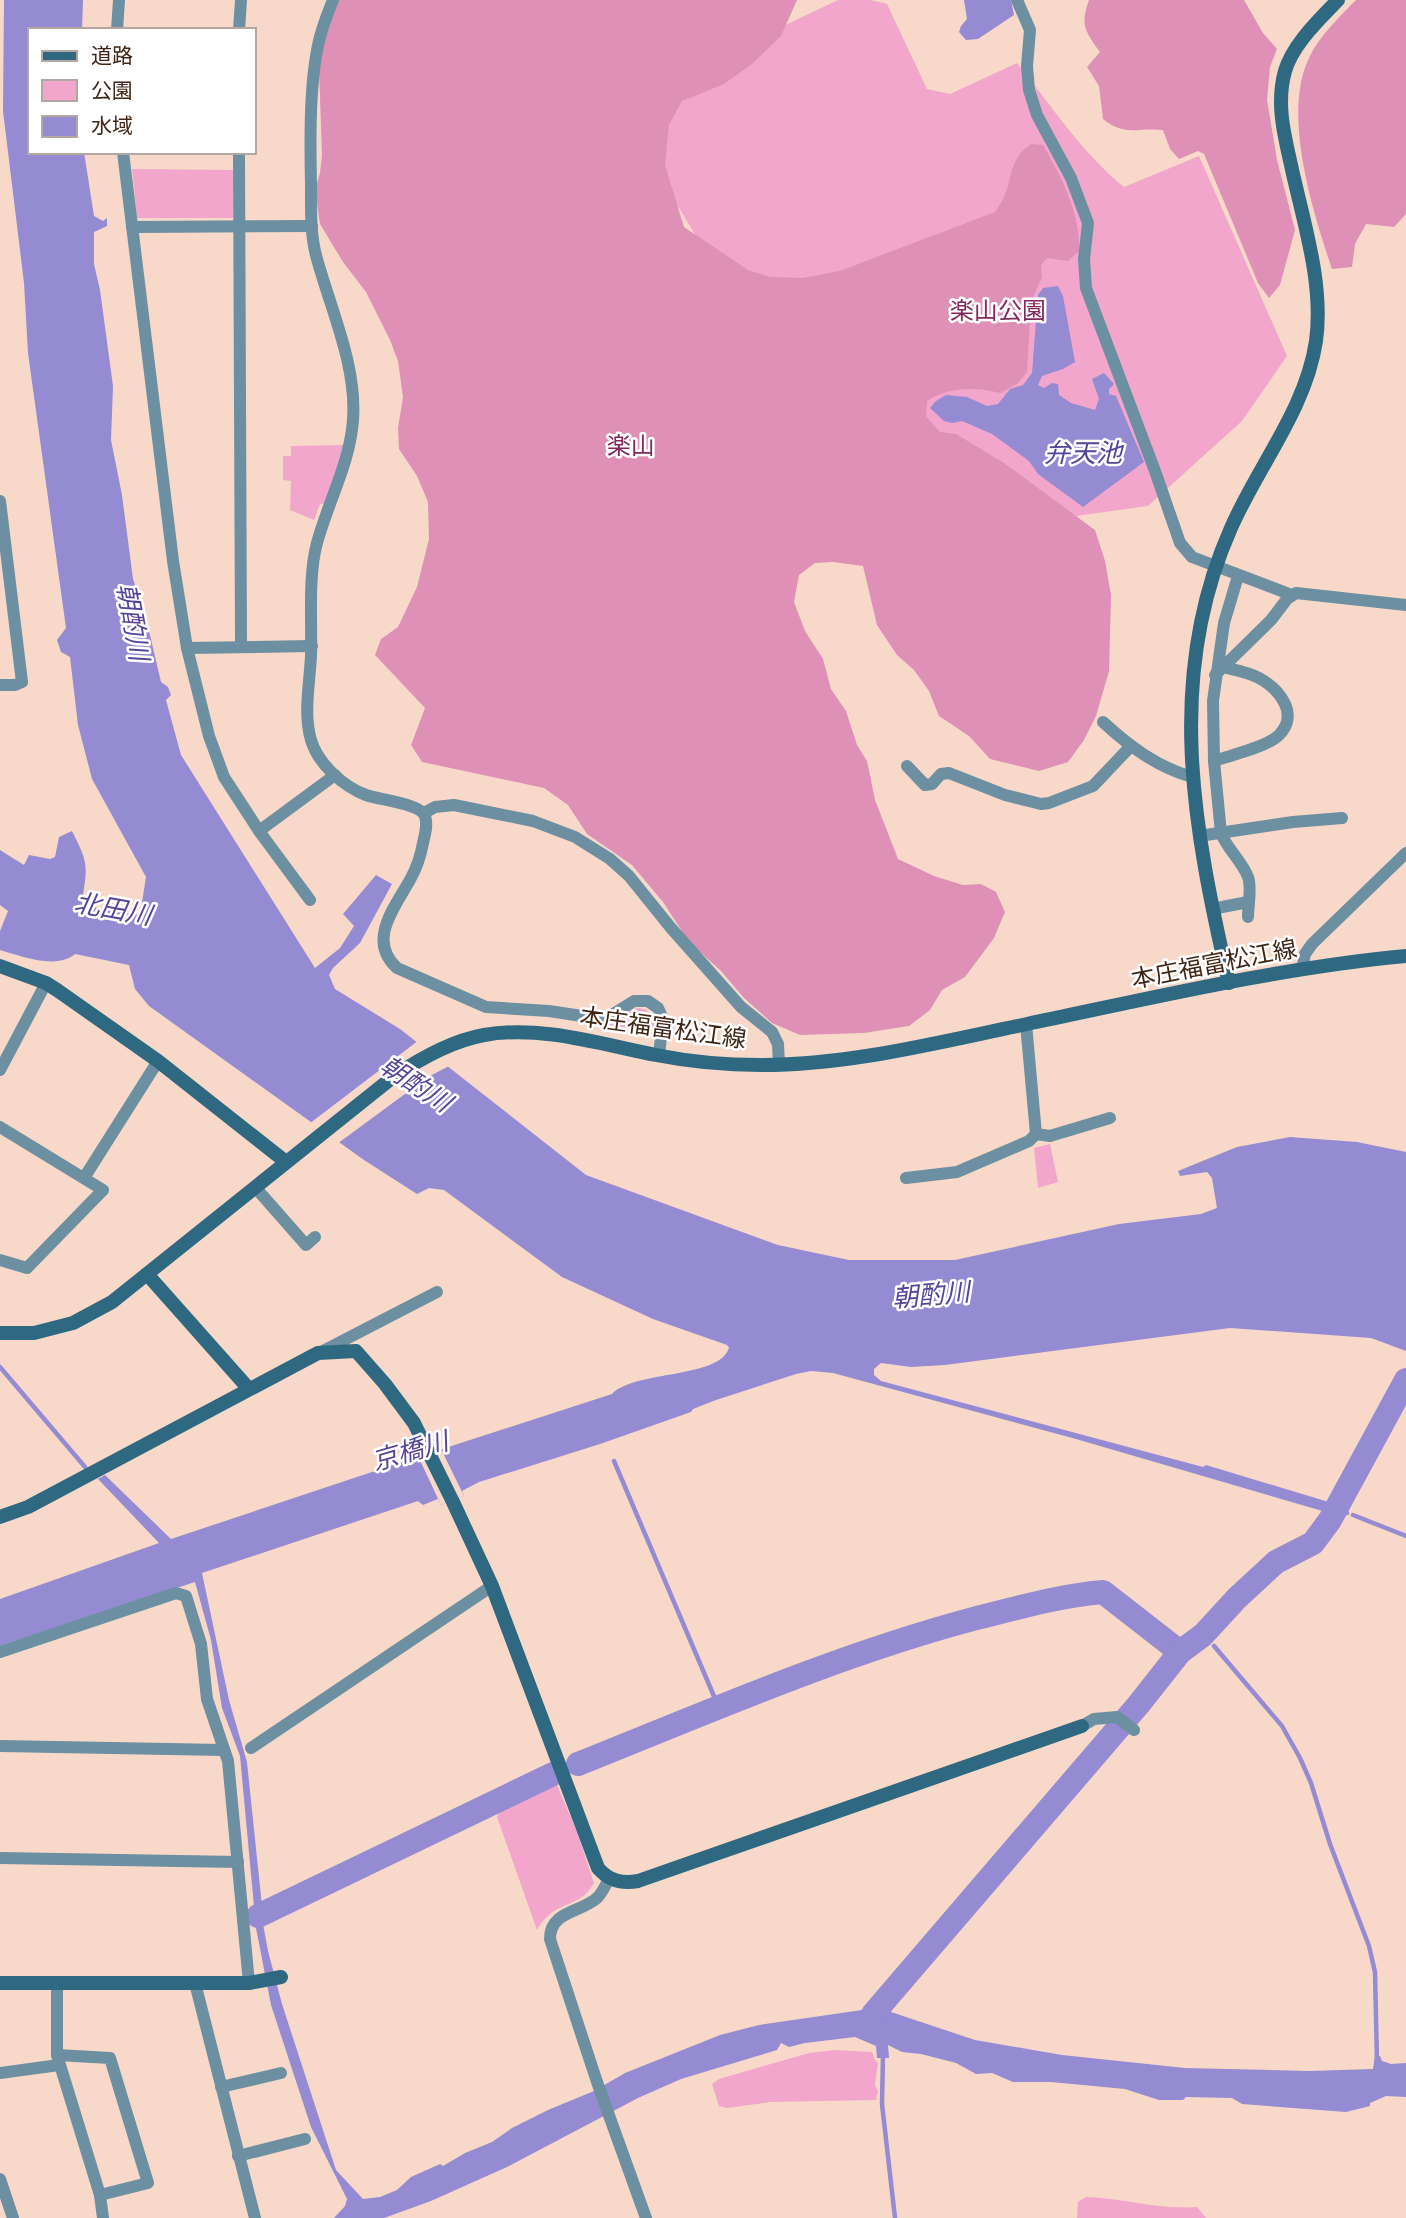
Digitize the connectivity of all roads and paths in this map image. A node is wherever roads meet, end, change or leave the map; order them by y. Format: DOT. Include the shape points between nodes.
graph roads {
  1 [pos="119,0"];
  2 [pos="241,0"];
  3 [pos="333,0"];
  4 [pos="1017,0"];
  5 [pos="1338,0"];
  6 [pos="117,28"];
  7 [pos="239,28"];
  8 [pos="123,154"];
  9 [pos="239,154"];
  10 [pos="312,226"];
  11 [pos="132,227"];
  12 [pos="238,227"];
  13 [pos="0,507"];
  14 [pos="1215,568"];
  15 [pos="1238,576"];
  16 [pos="1292,595"];
  17 [pos="1406,605"];
  18 [pos="241,646"];
  19 [pos="312,646"];
  20 [pos="187,648"];
  21 [pos="1219,671"];
  22 [pos="0,685"];
  23 [pos="1103,722"];
  24 [pos="1130,747"];
  25 [pos="1214,761"];
  26 [pos="907,766"];
  27 [pos="335,775"];
  28 [pos="1192,777"];
  29 [pos="424,813"];
  30 [pos="1342,818"];
  31 [pos="259,831"];
  32 [pos="1221,833"];
  33 [pos="1199,836"];
  34 [pos="1406,853"];
  35 [pos="310,900"];
  36 [pos="1248,902"];
  37 [pos="1212,909"];
  38 [pos="1248,917"];
  39 [pos="1406,956"];
  40 [pos="0,966"];
  41 [pos="1302,970"];
  42 [pos="46,983"];
  43 [pos="1229,983"];
  44 [pos="1026,1024"];
  45 [pos="659,1055"];
  46 [pos="158,1061"];
  47 [pos="779,1065"];
  48 [pos="0,1070"];
  49 [pos="1110,1118"];
  50 [pos="0,1127"];
  51 [pos="1036,1134"];
  52 [pos="286,1162"];
  53 [pos="84,1178"];
  54 [pos="905,1178"];
  55 [pos="255,1187"];
  56 [pos="315,1237"];
  57 [pos="0,1260"];
  58 [pos="147,1274"];
  59 [pos="437,1292"];
  60 [pos="0,1333"];
  61 [pos="318,1353"];
  62 [pos="249,1389"];
  63 [pos="0,1517"];
  64 [pos="492,1586"];
  65 [pos="0,1652"];
  66 [pos="1082,1726"];
  67 [pos="1134,1730"];
  68 [pos="0,1746"];
  69 [pos="251,1748"];
  70 [pos="224,1750"];
  71 [pos="0,1858"];
  72 [pos="238,1862"];
  73 [pos="609,1878"];
  74 [pos="281,1977"];
  75 [pos="254,1982"];
  76 [pos="0,1983"];
  77 [pos="57,1983"];
  78 [pos="195,1983"];
  79 [pos="58,2060"];
  80 [pos="0,2073"];
  81 [pos="281,2073"];
  82 [pos="221,2087"];
  83 [pos="305,2139"];
  84 [pos="238,2156"];
  85 [pos="0,2180"];
  86 [pos="100,2194"];
  87 [pos="13,2218"];
  88 [pos="103,2218"];
  89 [pos="256,2218"];
  90 [pos="646,2218"];
  1 -- 6 [label="street"];
  2 -- 7 [label="street"];
  3 -- 10 [label="street" via="321,31 314,79"];
  4 -- 14 [label="street" via="1030,30 1027,66 1037,116 1071,178 1088,223 1086,288 1181,543 1192,557"];
  5 -- 14 [label="street" via="1299,44 1285,69 1280,98 1315,283 1317,326 1312,359 1297,403 1239,511"];
  8 -- 11 [label="street"];
  9 -- 12 [label="street"];
  10 -- 12 [label="street"];
  10 -- 19 [label="street" via="354,406 346,460 314,556"];
  11 -- 12 [label="street"];
  11 -- 20 [label="street"];
  12 -- 18 [label="street"];
  13 -- 22 [label="street" via="22,682"];
  14 -- 15 [label="street"];
  14 -- 28 [label="street" via="1194,658"];
  15 -- 16 [label="street"];
  15 -- 21 [label="street" via="1224,623"];
  16 -- 17 [label="street" via="1302,592"];
  16 -- 21 [label="street"];
  18 -- 19 [label="street"];
  18 -- 20 [label="street"];
  19 -- 27 [label="street" via="310,738"];
  20 -- 31 [label="street" via="224,778"];
  21 -- 25 [label="street" via="1212,732"];
  21 -- 25 [label="street" via="1259,678 1285,701 1288,712 1277,737"];
  23 -- 24 [label="street"];
  24 -- 26 [label="street" via="1093,786 1041,804 949,773 925,785"];
  24 -- 28 [label="street"];
  25 -- 32 [label="street"];
  27 -- 29 [label="street" via="359,793"];
  27 -- 31 [label="street"];
  28 -- 33 [label="street"];
  29 -- 45 [label="street" via="422,850 383,933 391,962 486,1007 595,1018 610,1016 634,1001 648,1001 663,1019"];
  29 -- 47 [label="street" via="454,805 533,821 575,837 610,859 741,1007 772,1032"];
  30 -- 32 [label="street"];
  31 -- 35 [label="street"];
  32 -- 33 [label="street"];
  32 -- 36 [label="street" via="1248,876"];
  33 -- 37 [label="street"];
  34 -- 41 [label="street" via="1312,944"];
  36 -- 37 [label="street"];
  36 -- 38 [label="street"];
  37 -- 43 [label="street"];
  39 -- 41 [label="street, 本庄福富松江線"];
  40 -- 42 [label="street"];
  41 -- 43 [label="street, 本庄福富松江線"];
  42 -- 46 [label="street"];
  42 -- 48 [label="street"];
  43 -- 44 [label="street, 本庄福富松江線"];
  44 -- 47 [label="street, 本庄福富松江線" via="868,1055"];
  44 -- 51 [label="street"];
  45 -- 47 [label="street, 本庄福富松江線"];
  45 -- 52 [label="street, 本庄福富松江線" via="524,1032 483,1035 447,1046 400,1072"];
  46 -- 52 [label="street"];
  46 -- 53 [label="street"];
  49 -- 51 [label="street" via="1050,1136"];
  50 -- 53 [label="street"];
  51 -- 54 [label="street" via="957,1172"];
  52 -- 55 [label="street, 本庄福富松江線"];
  53 -- 57 [label="street" via="103,1190 27,1268"];
  55 -- 56 [label="street" via="306,1245"];
  55 -- 58 [label="street, 本庄福富松江線"];
  58 -- 60 [label="street, 本庄福富松江線" via="112,1302 73,1324 34,1333"];
  58 -- 62 [label="street"];
  59 -- 61 [label="street"];
  61 -- 62 [label="street"];
  61 -- 64 [label="street" via="356,1352 403,1407 429,1451"];
  62 -- 63 [label="street" via="28,1507"];
  64 -- 69 [label="street"];
  64 -- 73 [label="street" via="598,1868"];
  65 -- 70 [label="street" via="183,1594 200,1639 207,1699"];
  66 -- 67 [label="street" via="1108,1716"];
  66 -- 73 [label="street" via="638,1881"];
  68 -- 70 [label="street"];
  70 -- 72 [label="street"];
  71 -- 72 [label="street"];
  72 -- 75 [label="street"];
  73 -- 90 [label="street" via="596,1899 557,1919 550,1934 551,1946"];
  74 -- 75 [label="street"];
  75 -- 78 [label="street"];
  76 -- 77 [label="street"];
  77 -- 78 [label="street"];
  77 -- 79 [label="street"];
  78 -- 82 [label="street"];
  79 -- 80 [label="street"];
  79 -- 86 [label="street"];
  79 -- 86 [label="street" via="110,2058 148,2183"];
  81 -- 82 [label="street"];
  82 -- 84 [label="street"];
  83 -- 84 [label="street"];
  84 -- 89 [label="street"];
  85 -- 87 [label="street"];
  86 -- 88 [label="street"];
}
